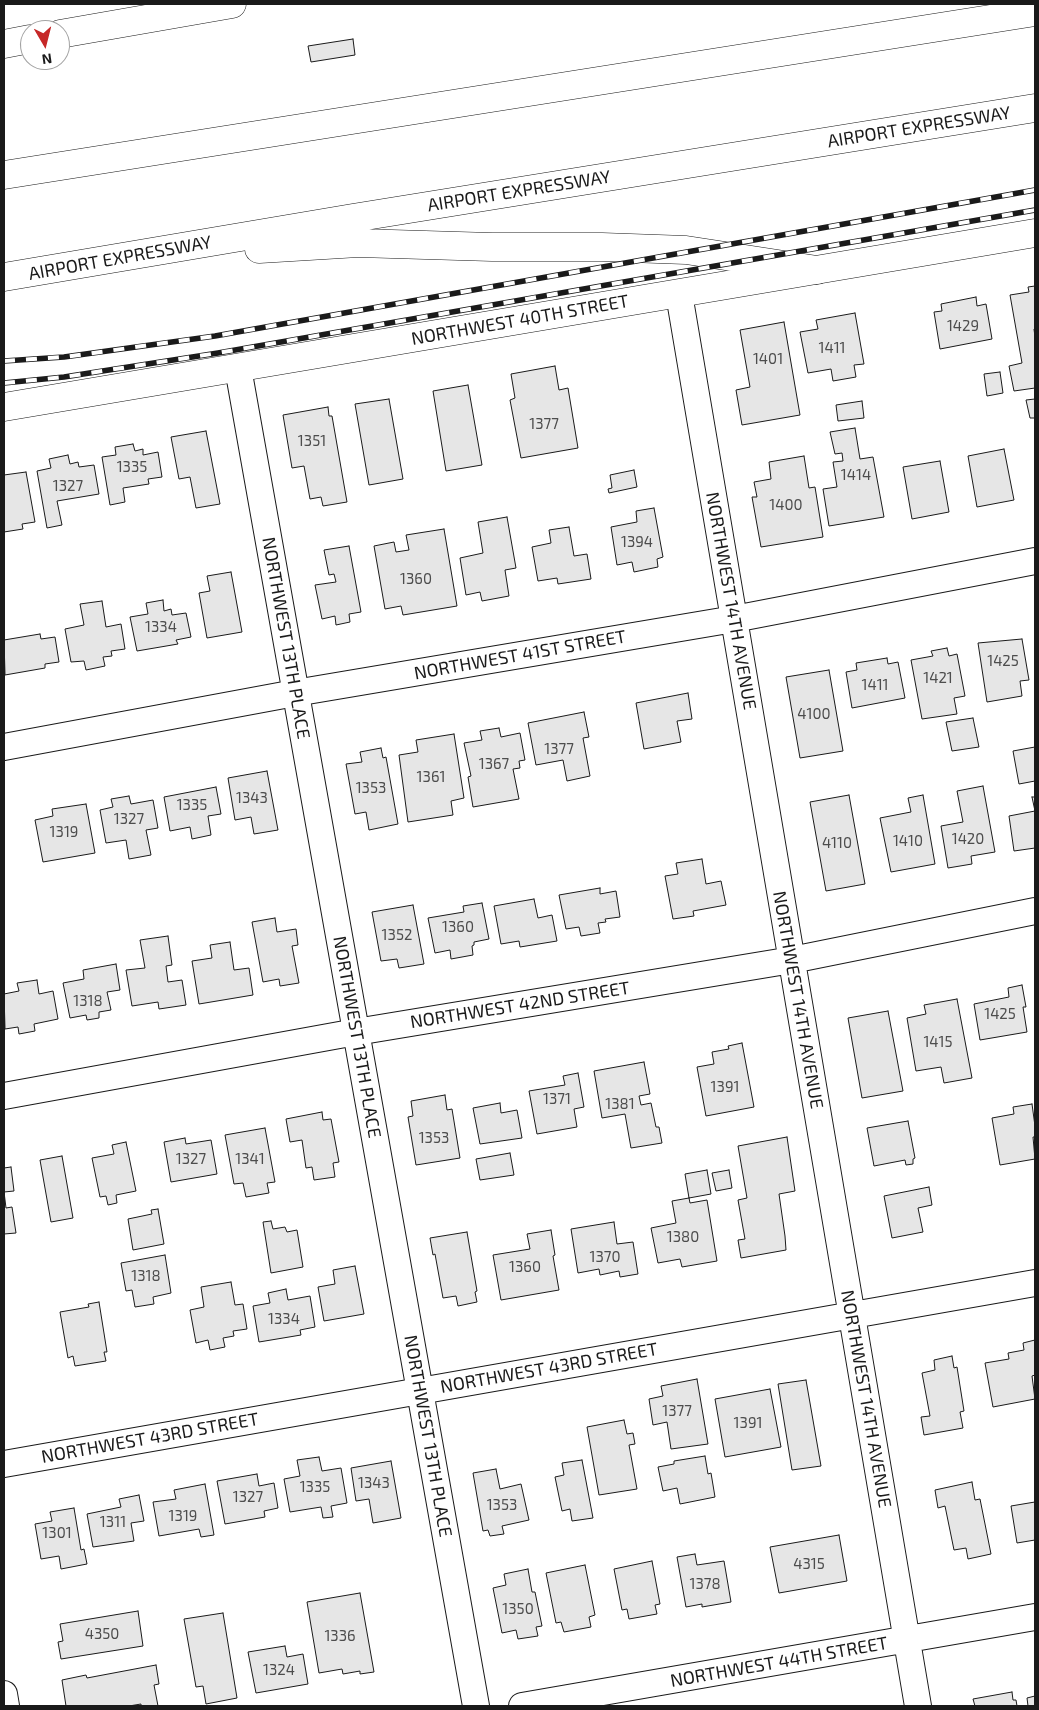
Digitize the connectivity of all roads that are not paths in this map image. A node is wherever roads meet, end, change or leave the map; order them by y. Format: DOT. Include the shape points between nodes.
graph roads {
  1 [pos="232,4"];
  2 [pos="169,9"];
  3 [pos="1035,12"];
  4 [pos="70,32"];
  5 [pos="20,41"];
  6 [pos="4,44"];
  7 [pos="1035,108"];
  8 [pos="4,176"];
  9 [pos="1035,233"];
  10 [pos="128,256"];
  11 [pos="818,270"];
  12 [pos="4,277"];
  13 [pos="679,294"];
  14 [pos="238,368"];
  15 [pos="4,407"];
  16 [pos="1035,561"];
  17 [pos="734,619"];
  18 [pos="295,693"];
  19 [pos="4,747"];
  20 [pos="1035,911"];
  21 [pos="792,960"];
  22 [pos="356,1032"];
  23 [pos="4,1096"];
  24 [pos="1035,1282"];
  25 [pos="852,1315"];
  26 [pos="420,1391"];
  27 [pos="4,1464"];
  28 [pos="1035,1617"];
  29 [pos="907,1640"];
  30 [pos="4,1694"];
  31 [pos="6,1706"];
  32 [pos="476,1706"];
  33 [pos="522,1706"];
  34 [pos="918,1706"];
  1 -- 2 [label="main road"];
  2 -- 4 [label="main road"];
  3 -- 8 [label="main road"];
  5 -- 6 [label="main road"];
  7 -- 10 [label="main road, AIRPORT EXPRESSWAY"];
  9 -- 11 [label="main road, NORTHWEST 40TH STREET"];
  10 -- 11 [label="main road" via="358,244 602,247 686,250"];
  10 -- 12 [label="main road, AIRPORT EXPRESSWAY"];
  11 -- 13 [label="main road, NORTHWEST 40TH STREET"];
  13 -- 14 [label="main road, NORTHWEST 40TH STREET"];
  13 -- 17 [label="street, NORTHWEST 14TH AVENUE"];
  14 -- 15 [label="main road, NORTHWEST 40TH STREET"];
  14 -- 18 [label="street, NORTHWEST 13TH PLACE"];
  16 -- 17 [label="street, NORTHWEST 41ST STREET"];
  17 -- 18 [label="street, NORTHWEST 41ST STREET"];
  17 -- 21 [label="street, NORTHWEST 14TH AVENUE"];
  18 -- 19 [label="street, NORTHWEST 41ST STREET"];
  18 -- 22 [label="street, NORTHWEST 13TH PLACE"];
  20 -- 21 [label="street, NORTHWEST 42ND STREET"];
  21 -- 22 [label="street, NORTHWEST 42ND STREET"];
  21 -- 25 [label="street, NORTHWEST 14TH AVENUE"];
  22 -- 23 [label="street, NORTHWEST 42ND STREET"];
  22 -- 26 [label="street, NORTHWEST 13TH PLACE"];
  24 -- 25 [label="street, NORTHWEST 43RD STREET"];
  25 -- 26 [label="street, NORTHWEST 43RD STREET"];
  25 -- 29 [label="street, NORTHWEST 14TH AVENUE"];
  26 -- 27 [label="street, NORTHWEST 43RD STREET"];
  26 -- 32 [label="street, NORTHWEST 13TH PLACE"];
  28 -- 29 [label="street, NORTHWEST 44TH STREET"];
  29 -- 33 [label="street, NORTHWEST 44TH STREET"];
  29 -- 34 [label="street, NORTHWEST 14TH AVENUE"];
  30 -- 31 [label="street"];
}
